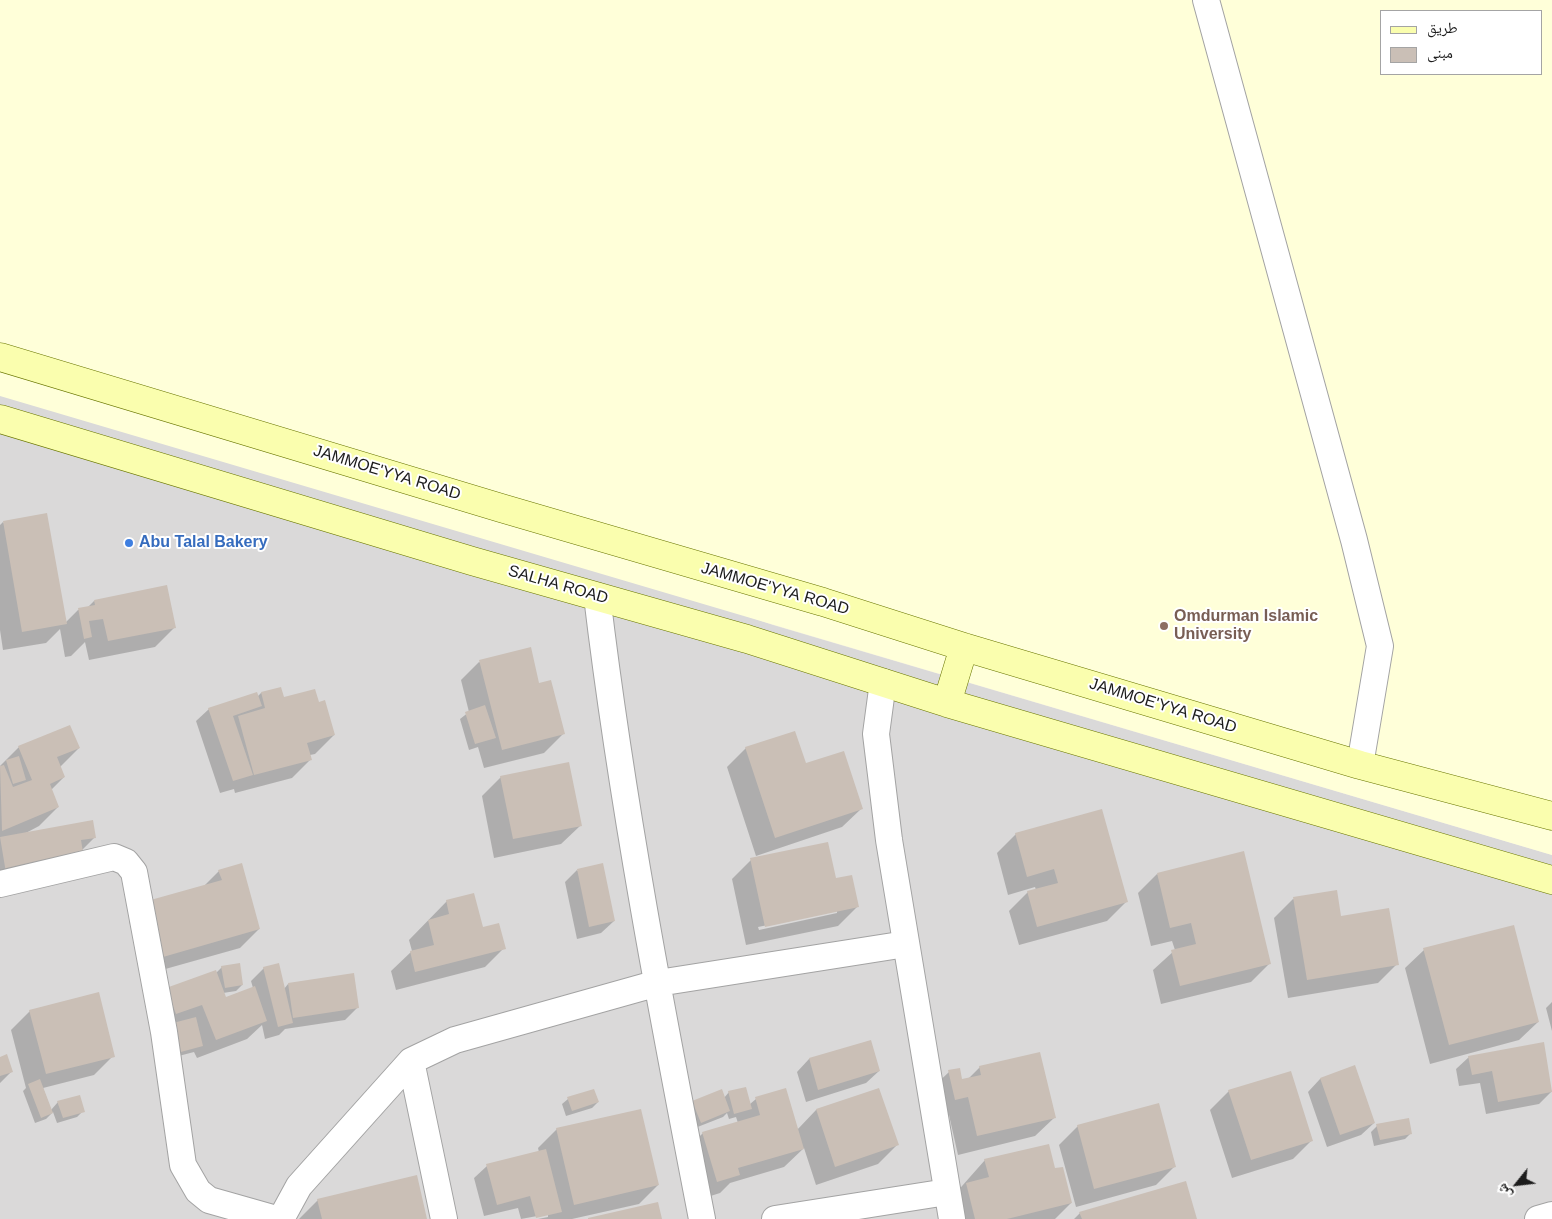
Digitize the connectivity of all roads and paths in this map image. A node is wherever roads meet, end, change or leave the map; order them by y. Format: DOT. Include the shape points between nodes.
graph roads {
  1 [pos="1206,0"];
  2 [pos="0,357"];
  3 [pos="0,419"];
  4 [pos="597,596"];
  5 [pos="964,647"];
  6 [pos="883,682"];
  7 [pos="947,703"];
  8 [pos="1360,765"];
  9 [pos="1552,816"];
  10 [pos="1552,880"];
  11 [pos="0,884"];
  12 [pos="906,944"];
  13 [pos="658,983"];
  14 [pos="410,1061"];
  15 [pos="947,1192"];
  16 [pos="1552,1215"];
  17 [pos="276,1219"];
  18 [pos="281,1219"];
  19 [pos="444,1219"];
  20 [pos="702,1219"];
  21 [pos="775,1219"];
  22 [pos="952,1219"];
  23 [pos="1538,1219"];
  1 -- 8 [label="street" via="1380,646"];
  2 -- 5 [label="main road, JAMMOE'YYA ROAD"];
  3 -- 4 [label="main road, SALHA ROAD"];
  4 -- 6 [label="main road, SALHA ROAD"];
  4 -- 13 [label="street" via="609,694"];
  5 -- 7 [label="main road"];
  5 -- 8 [label="main road, JAMMOE'YYA ROAD"];
  6 -- 7 [label="main road"];
  6 -- 12 [label="street" via="876,734 888,840"];
  7 -- 10 [label="main road"];
  8 -- 9 [label="main road, JAMMOE'YYA ROAD"];
  11 -- 17 [label="street" via="114,857 126,862 134,872 164,1032 182,1165 198,1191 209,1200"];
  12 -- 13 [label="street"];
  12 -- 15 [label="street"];
  13 -- 14 [label="street" via="455,1040"];
  13 -- 20 [label="street"];
  14 -- 18 [label="street" via="299,1186"];
  14 -- 19 [label="street"];
  15 -- 21 [label="street"];
  15 -- 22 [label="street"];
  16 -- 23 [label="street"];
}
